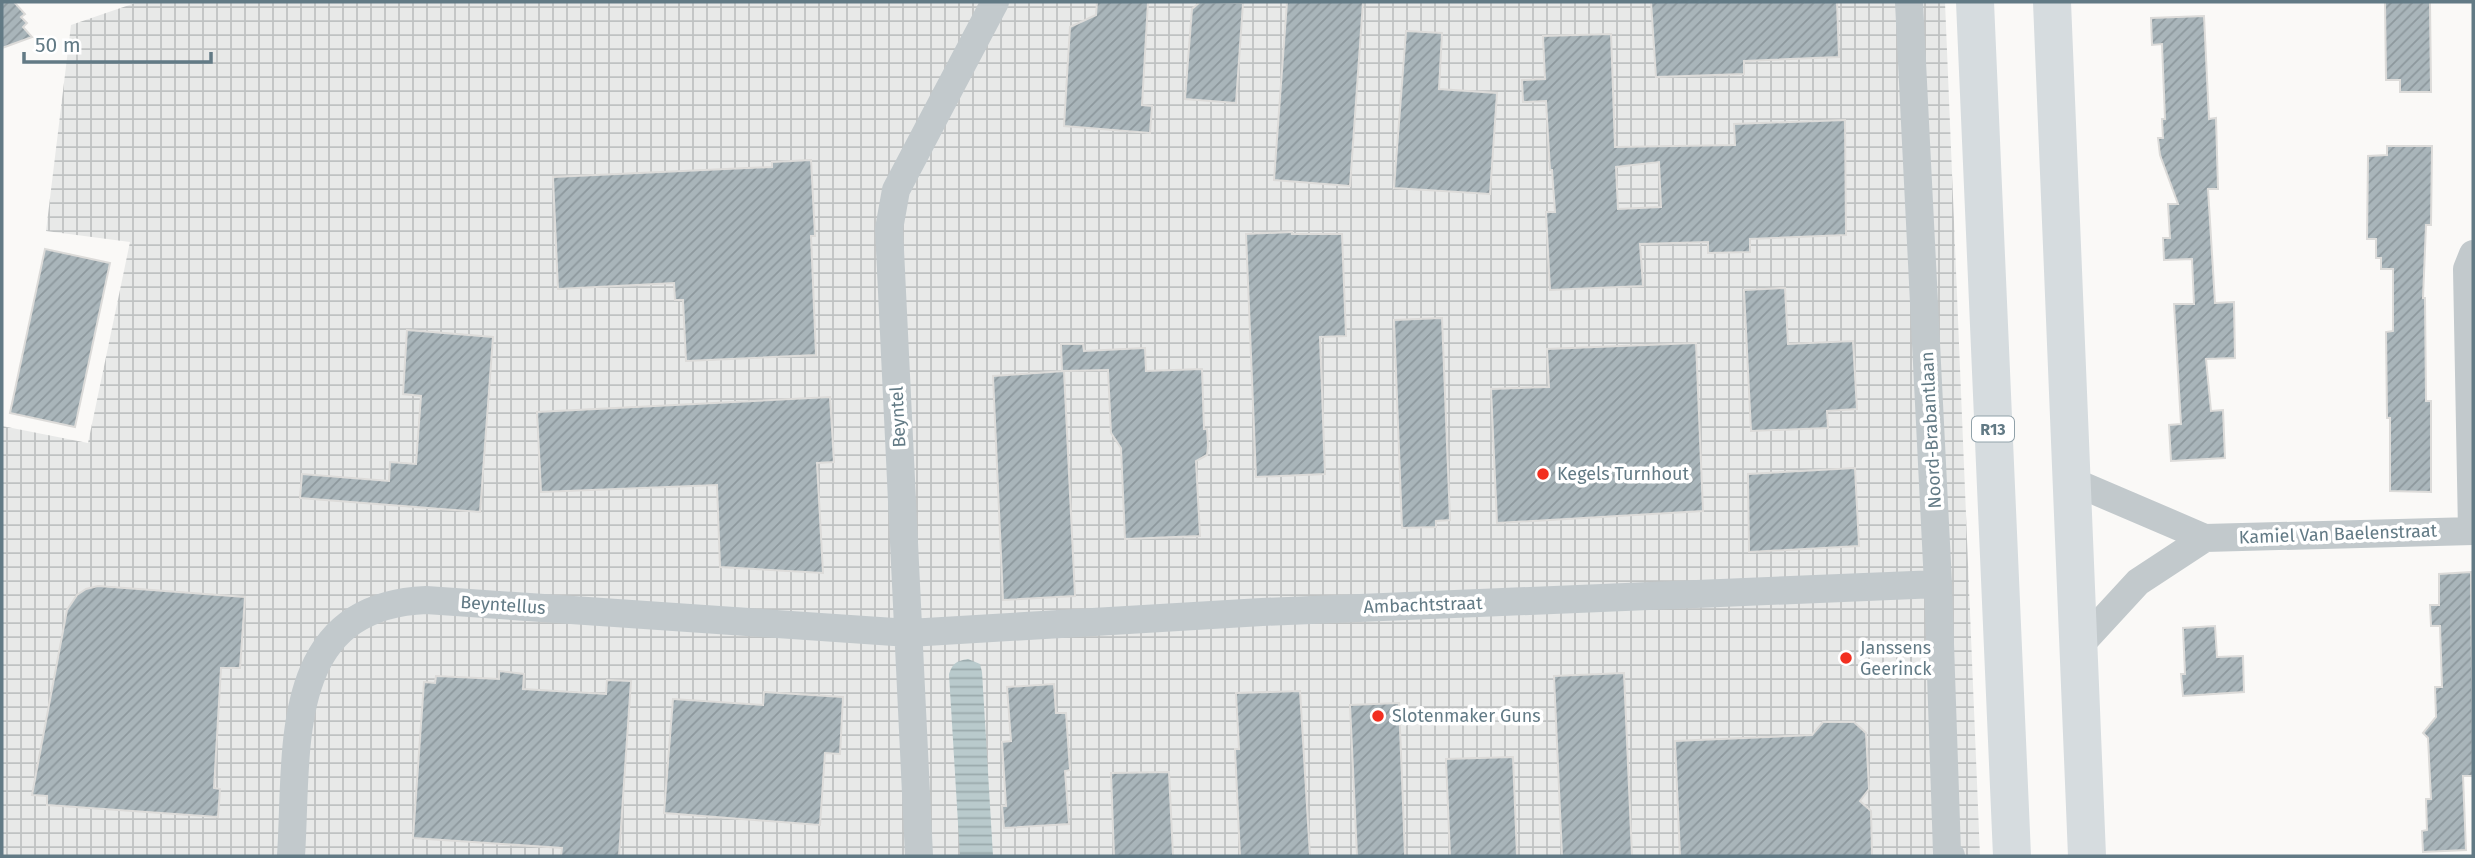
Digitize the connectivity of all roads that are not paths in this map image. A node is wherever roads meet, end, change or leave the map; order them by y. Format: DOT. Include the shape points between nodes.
graph roads {
  1 [pos="995,2"];
  2 [pos="1909,2"];
  3 [pos="1975,2"];
  4 [pos="2052,2"];
  5 [pos="2473,254"];
  6 [pos="2072,481"];
  7 [pos="2473,531"];
  8 [pos="2205,538"];
  9 [pos="1938,584"];
  10 [pos="909,633"];
  11 [pos="2079,646"];
  12 [pos="291,856"];
  13 [pos="919,856"];
  14 [pos="1951,856"];
  15 [pos="2012,856"];
  16 [pos="2087,856"];
  1 -- 10 [label="street, Beyntel" via="896,190 889,229"];
  2 -- 9 [label="street, Noord-Brabantlaan"];
  3 -- 15 [label="main road, R13"];
  4 -- 6 [label="main road"];
  5 -- 7 [label="street, Kamiel Van Baelenstraat" via="2468,269"];
  6 -- 8 [label="street, Kamiel Van Baelenstraat"];
  6 -- 11 [label="main road"];
  7 -- 8 [label="street, Kamiel Van Baelenstraat"];
  8 -- 11 [label="street" via="2138,582"];
  9 -- 10 [label="street, Ambachtstraat" via="1262,612"];
  9 -- 14 [label="street, Noord-Brabantlaan" via="1947,853"];
  10 -- 12 [label="street, Beyntellus" via="426,600 380,608 331,638 305,689"];
  10 -- 13 [label="street, Beyntel"];
  11 -- 16 [label="main road"];
}
